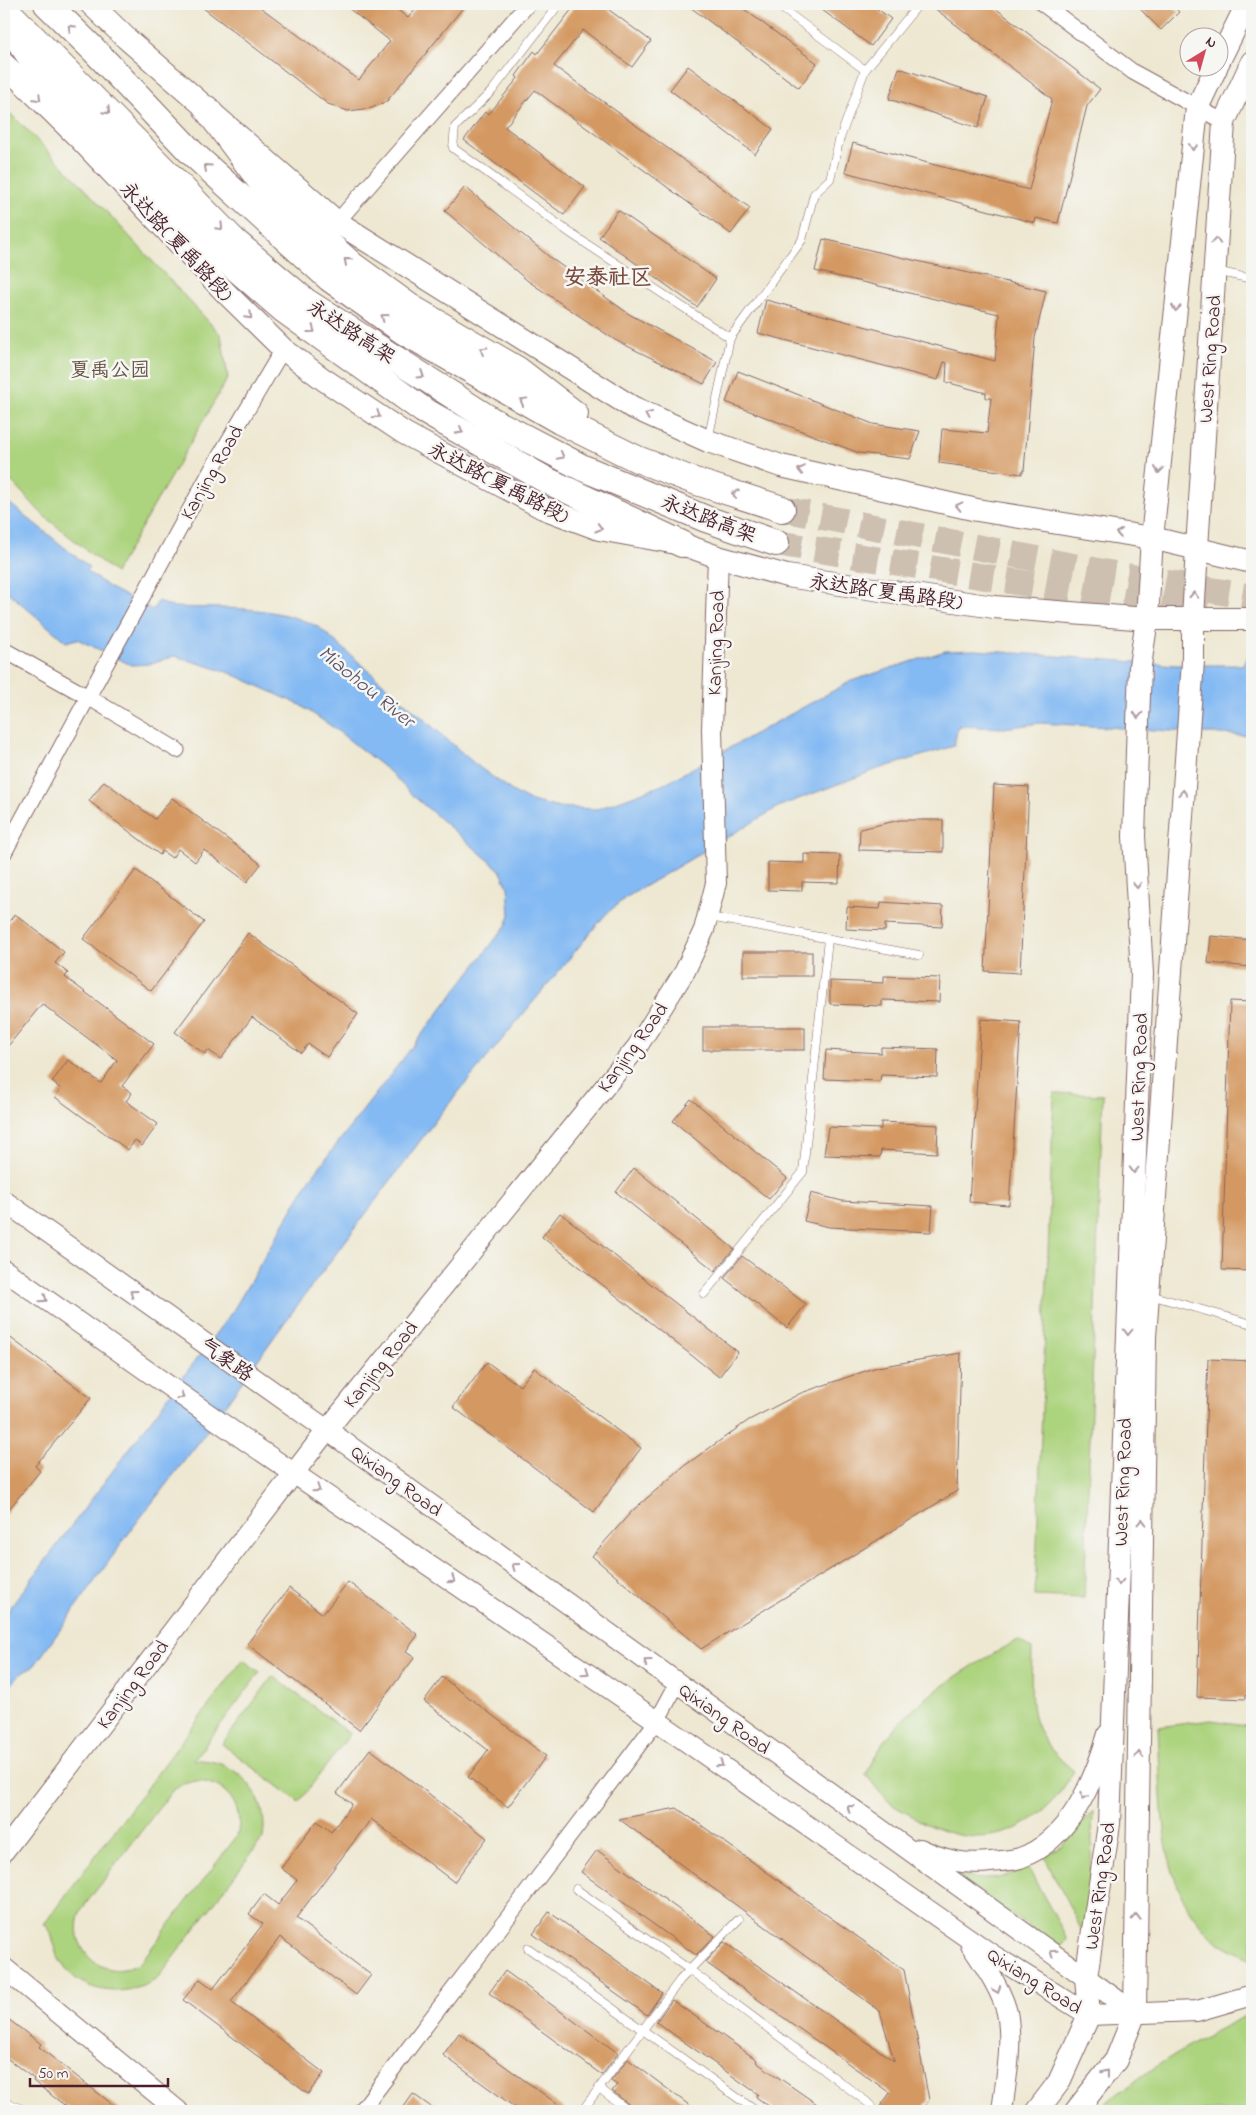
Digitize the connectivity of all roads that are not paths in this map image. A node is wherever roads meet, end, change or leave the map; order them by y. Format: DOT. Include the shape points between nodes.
graph roads {
  1 [pos="47,4"];
  2 [pos="91,4"];
  3 [pos="102,4"];
  4 [pos="528,4"];
  5 [pos="559,4"];
  6 [pos="776,4"];
  7 [pos="1043,4"];
  8 [pos="1247,4"];
  9 [pos="916,5"];
  10 [pos="4,8"];
  11 [pos="4,18"];
  12 [pos="126,38"];
  13 [pos="1228,43"];
  14 [pos="1252,62"];
  15 [pos="4,64"];
  16 [pos="865,70"];
  17 [pos="1211,78"];
  18 [pos="65,86"];
  19 [pos="1197,108"];
  20 [pos="207,110"];
  21 [pos="1224,122"];
  22 [pos="337,222"];
  23 [pos="1214,270"];
  24 [pos="1252,280"];
  25 [pos="730,338"];
  26 [pos="283,348"];
  27 [pos="708,441"];
  28 [pos="637,459"];
  29 [pos="782,509"];
  30 [pos="1152,538"];
  31 [pos="776,543"];
  32 [pos="682,544"];
  33 [pos="1197,548"];
  34 [pos="718,557"];
  35 [pos="1252,562"];
  36 [pos="1147,619"];
  37 [pos="1193,619"];
  38 [pos="1252,619"];
  39 [pos="4,650"];
  40 [pos="88,697"];
  41 [pos="177,750"];
  42 [pos="4,853"];
  43 [pos="707,917"];
  44 [pos="828,939"];
  45 [pos="919,955"];
  46 [pos="4,1201"];
  47 [pos="4,1270"];
  48 [pos="704,1294"];
  49 [pos="1148,1295"];
  50 [pos="1252,1324"];
  51 [pos="280,1396"];
  52 [pos="327,1430"];
  53 [pos="294,1472"];
  54 [pos="677,1684"];
  55 [pos="1114,1718"];
  56 [pos="657,1721"];
  57 [pos="881,1830"];
  58 [pos="4,1851"];
  59 [pos="576,1889"];
  60 [pos="739,1919"];
  61 [pos="962,1934"];
  62 [pos="528,1948"];
  63 [pos="4,1968"];
  64 [pos="690,1970"];
  65 [pos="1086,1977"];
  66 [pos="1252,1995"];
  67 [pos="1135,2013"];
  68 [pos="1089,2014"];
  69 [pos="643,2030"];
  70 [pos="599,2088"];
  71 [pos="4,2100"];
  72 [pos="871,2105"];
  73 [pos="26,2111"];
  74 [pos="178,2111"];
  75 [pos="361,2111"];
  76 [pos="582,2111"];
  77 [pos="630,2111"];
  78 [pos="756,2111"];
  79 [pos="1002,2111"];
  80 [pos="1036,2111"];
  81 [pos="1076,2111"];
  28 -- 1 [label="highway, 永达路高架, one-way" via="474,374 403,331 329,278 190,152"];
  2 -- 12 [label="main road"];
  3 -- 12 [label="main road"];
  4 -- 22 [label="street"];
  5 -- 25 [label="lane" via="492,91 455,127 453,148 573,235"];
  6 -- 16 [label="lane"];
  7 -- 19 [label="street" via="1133,72"];
  8 -- 13 [label="main road"];
  9 -- 16 [label="lane"];
  10 -- 18 [label="highway, 永达路高架"];
  11 -- 18 [label="highway"];
  12 -- 20 [label="main road"];
  14 -- 21 [label="main road, West Ring Road"];
  15 -- 26 [label="main road, 永达路(夏禹路段), one-way"];
  16 -- 25 [label="lane" via="838,141 830,179 814,194 802,240"];
  17 -- 19 [label="main road, West Ring Road"];
  18 -- 31 [label="highway, 永达路高架, one-way" via="234,241 305,300 491,420 584,468 706,520"];
  18 -- 32 [label="highway, one-way" via="199,236 284,310 423,410 546,480"];
  19 -- 21 [label="street"];
  19 -- 30 [label="main road, West Ring Road, one-way"];
  20 -- 22 [label="main road"];
  28 -- 20 [label="highway, one-way" via="518,370 410,307 352,265 265,187"];
  23 -- 21 [label="main road, West Ring Road, one-way"];
  27 -- 22 [label="main road, one-way" via="632,408"];
  23 -- 24 [label="lane"];
  23 -- 33 [label="main road, West Ring Road"];
  25 -- 27 [label="lane"];
  26 -- 32 [label="main road, 永达路(夏禹路段), one-way" via="404,433 543,508 599,530"];
  26 -- 40 [label="street, Kanjing Road" via="212,469"];
  30 -- 27 [label="main road, one-way" via="978,510 782,466"];
  29 -- 28 [label="highway, 永达路高架, one-way" via="696,482"];
  30 -- 33 [label="main road"];
  30 -- 36 [label="main road, West Ring Road"];
  32 -- 34 [label="main road, 永达路(夏禹路段)"];
  33 -- 35 [label="main road"];
  37 -- 33 [label="main road, West Ring Road, one-way"];
  34 -- 36 [label="main road, 永达路(夏禹路段)" via="787,576 994,607"];
  34 -- 43 [label="street, Kanjing Road" via="712,729 716,883"];
  36 -- 37 [label="main road, 永达路(夏禹路段)"];
  36 -- 55 [label="main road, West Ring Road, one-way" via="1140,666 1134,836 1142,974"];
  37 -- 38 [label="main road, 永达路(夏禹路段)"];
  49 -- 37 [label="main road, West Ring Road, one-way" via="1193,661"];
  39 -- 40 [label="street"];
  40 -- 41 [label="street"];
  40 -- 42 [label="street, Kanjing Road"];
  43 -- 44 [label="lane"];
  43 -- 52 [label="street, Kanjing Road" via="686,971 637,1047"];
  44 -- 45 [label="lane"];
  44 -- 48 [label="lane" via="803,1172"];
  51 -- 46 [label="street, 气象路, one-way"];
  47 -- 53 [label="street, Qixiang Road, one-way"];
  49 -- 50 [label="lane"];
  67 -- 49 [label="main road, West Ring Road, one-way" via="1144,1357"];
  51 -- 52 [label="street, Qixiang Road"];
  52 -- 53 [label="street, Kanjing Road"];
  54 -- 52 [label="street, Qixiang Road, one-way"];
  53 -- 56 [label="street, Qixiang Road, one-way"];
  53 -- 58 [label="street, Kanjing Road"];
  54 -- 56 [label="street"];
  57 -- 54 [label="street, Qixiang Road, one-way"];
  55 -- 57 [label="street, one-way" via="1097,1771 1069,1820 1050,1840 1020,1858 970,1864 938,1858"];
  55 -- 65 [label="main road, West Ring Road" via="1109,1824"];
  56 -- 61 [label="street, Qixiang Road, one-way"];
  56 -- 75 [label="street"];
  65 -- 57 [label="street, Qixiang Road, one-way"];
  59 -- 64 [label="lane"];
  60 -- 64 [label="lane"];
  61 -- 68 [label="street, Qixiang Road"];
  61 -- 79 [label="street, one-way" via="990,1973 1008,2016 1009,2058"];
  62 -- 69 [label="lane"];
  63 -- 74 [label="street"];
  64 -- 69 [label="lane"];
  64 -- 72 [label="lane"];
  65 -- 67 [label="street, Qixiang Road"];
  65 -- 68 [label="main road, West Ring Road"];
  66 -- 67 [label="street" via="1197,2011"];
  67 -- 68 [label="street, Qixiang Road"];
  81 -- 67 [label="main road, West Ring Road, one-way" via="1116,2060"];
  68 -- 80 [label="main road, West Ring Road" via="1059,2082"];
  69 -- 70 [label="lane"];
  69 -- 78 [label="lane"];
  70 -- 76 [label="lane"];
  70 -- 77 [label="lane"];
  71 -- 73 [label="lane"];
}
